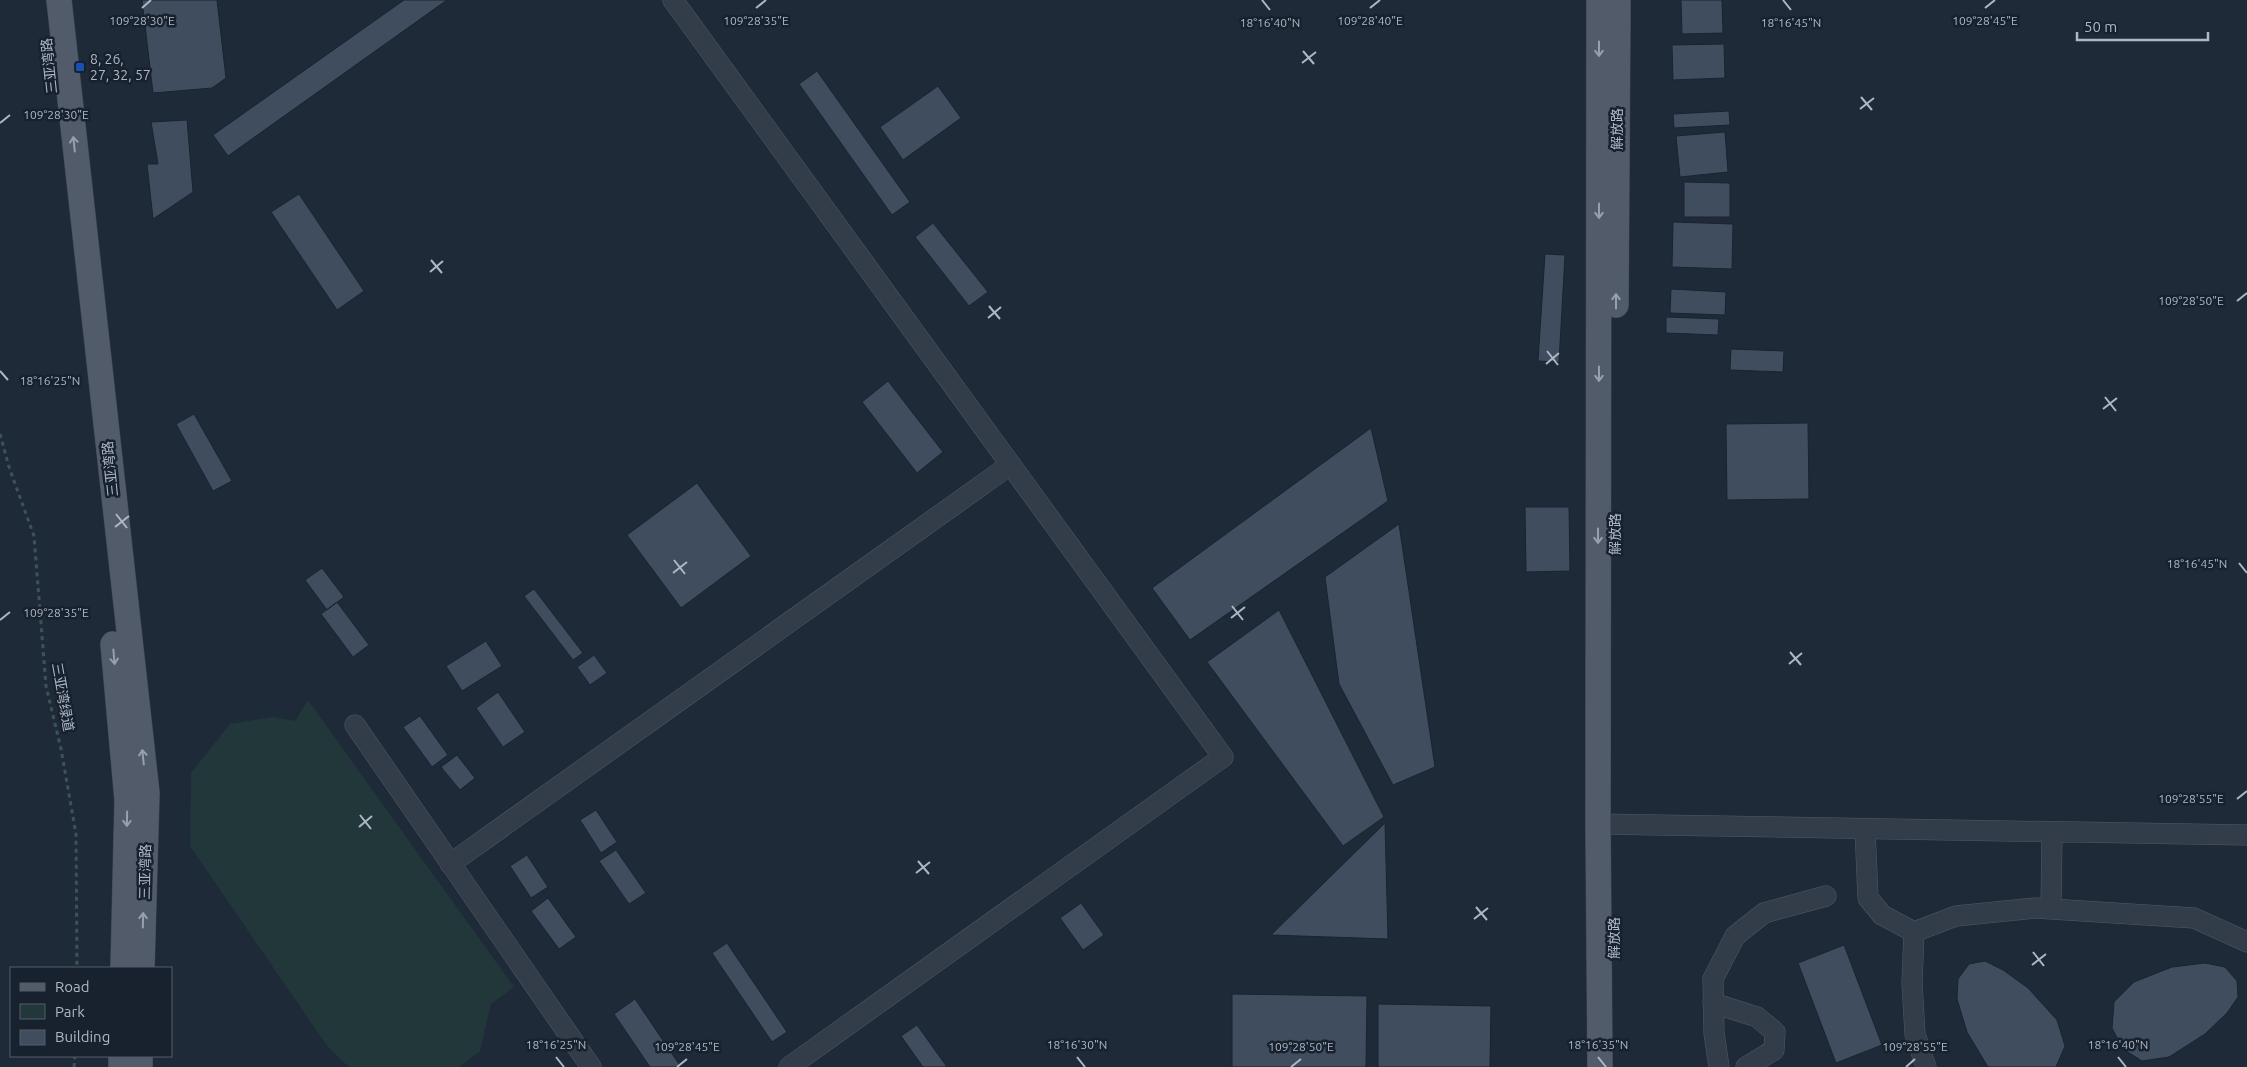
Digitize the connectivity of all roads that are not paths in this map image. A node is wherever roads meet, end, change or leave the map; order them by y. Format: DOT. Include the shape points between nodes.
graph roads {
  1 [pos="42,0"];
  2 [pos="59,0"];
  3 [pos="672,0"];
  4 [pos="1599,0"];
  5 [pos="1618,0"];
  6 [pos="1010,465"];
  7 [pos="355,725"];
  8 [pos="1606,824"];
  9 [pos="1865,828"];
  10 [pos="2052,832"];
  11 [pos="2247,835"];
  12 [pos="450,864"];
  13 [pos="1826,896"];
  14 [pos="2051,909"];
  15 [pos="1914,932"];
  16 [pos="2247,942"];
  17 [pos="123,967"];
  18 [pos="142,967"];
  19 [pos="1713,1002"];
  20 [pos="591,1067"];
  21 [pos="788,1067"];
  22 [pos="1600,1067"];
  23 [pos="1615,1067"];
  24 [pos="1719,1067"];
  25 [pos="1746,1067"];
  26 [pos="1926,1067"];
  1 -- 17 [label="main road, 三亚湾路, one-way" via="106,569 127,800"];
  18 -- 2 [label="main road, 三亚湾路, one-way" via="147,793"];
  3 -- 6 [label="street"];
  4 -- 8 [label="main road, one-way"];
  8 -- 5 [label="main road, 解放路, one-way"];
  6 -- 12 [label="street"];
  6 -- 21 [label="street" via="1223,757"];
  7 -- 12 [label="street"];
  8 -- 9 [label="street"];
  8 -- 22 [label="main road"];
  8 -- 23 [label="main road, 解放路"];
  9 -- 10 [label="street"];
  9 -- 15 [label="street" via="1868,898 1882,915"];
  10 -- 11 [label="street"];
  10 -- 14 [label="street"];
  12 -- 20 [label="street"];
  13 -- 19 [label="street" via="1764,913 1735,936 1713,980"];
  14 -- 15 [label="street" via="1956,916"];
  14 -- 16 [label="street" via="2194,918"];
  15 -- 26 [label="street" via="1914,1034"];
  19 -- 24 [label="street"];
  19 -- 25 [label="street" via="1757,1017 1775,1032 1774,1050"];
}
